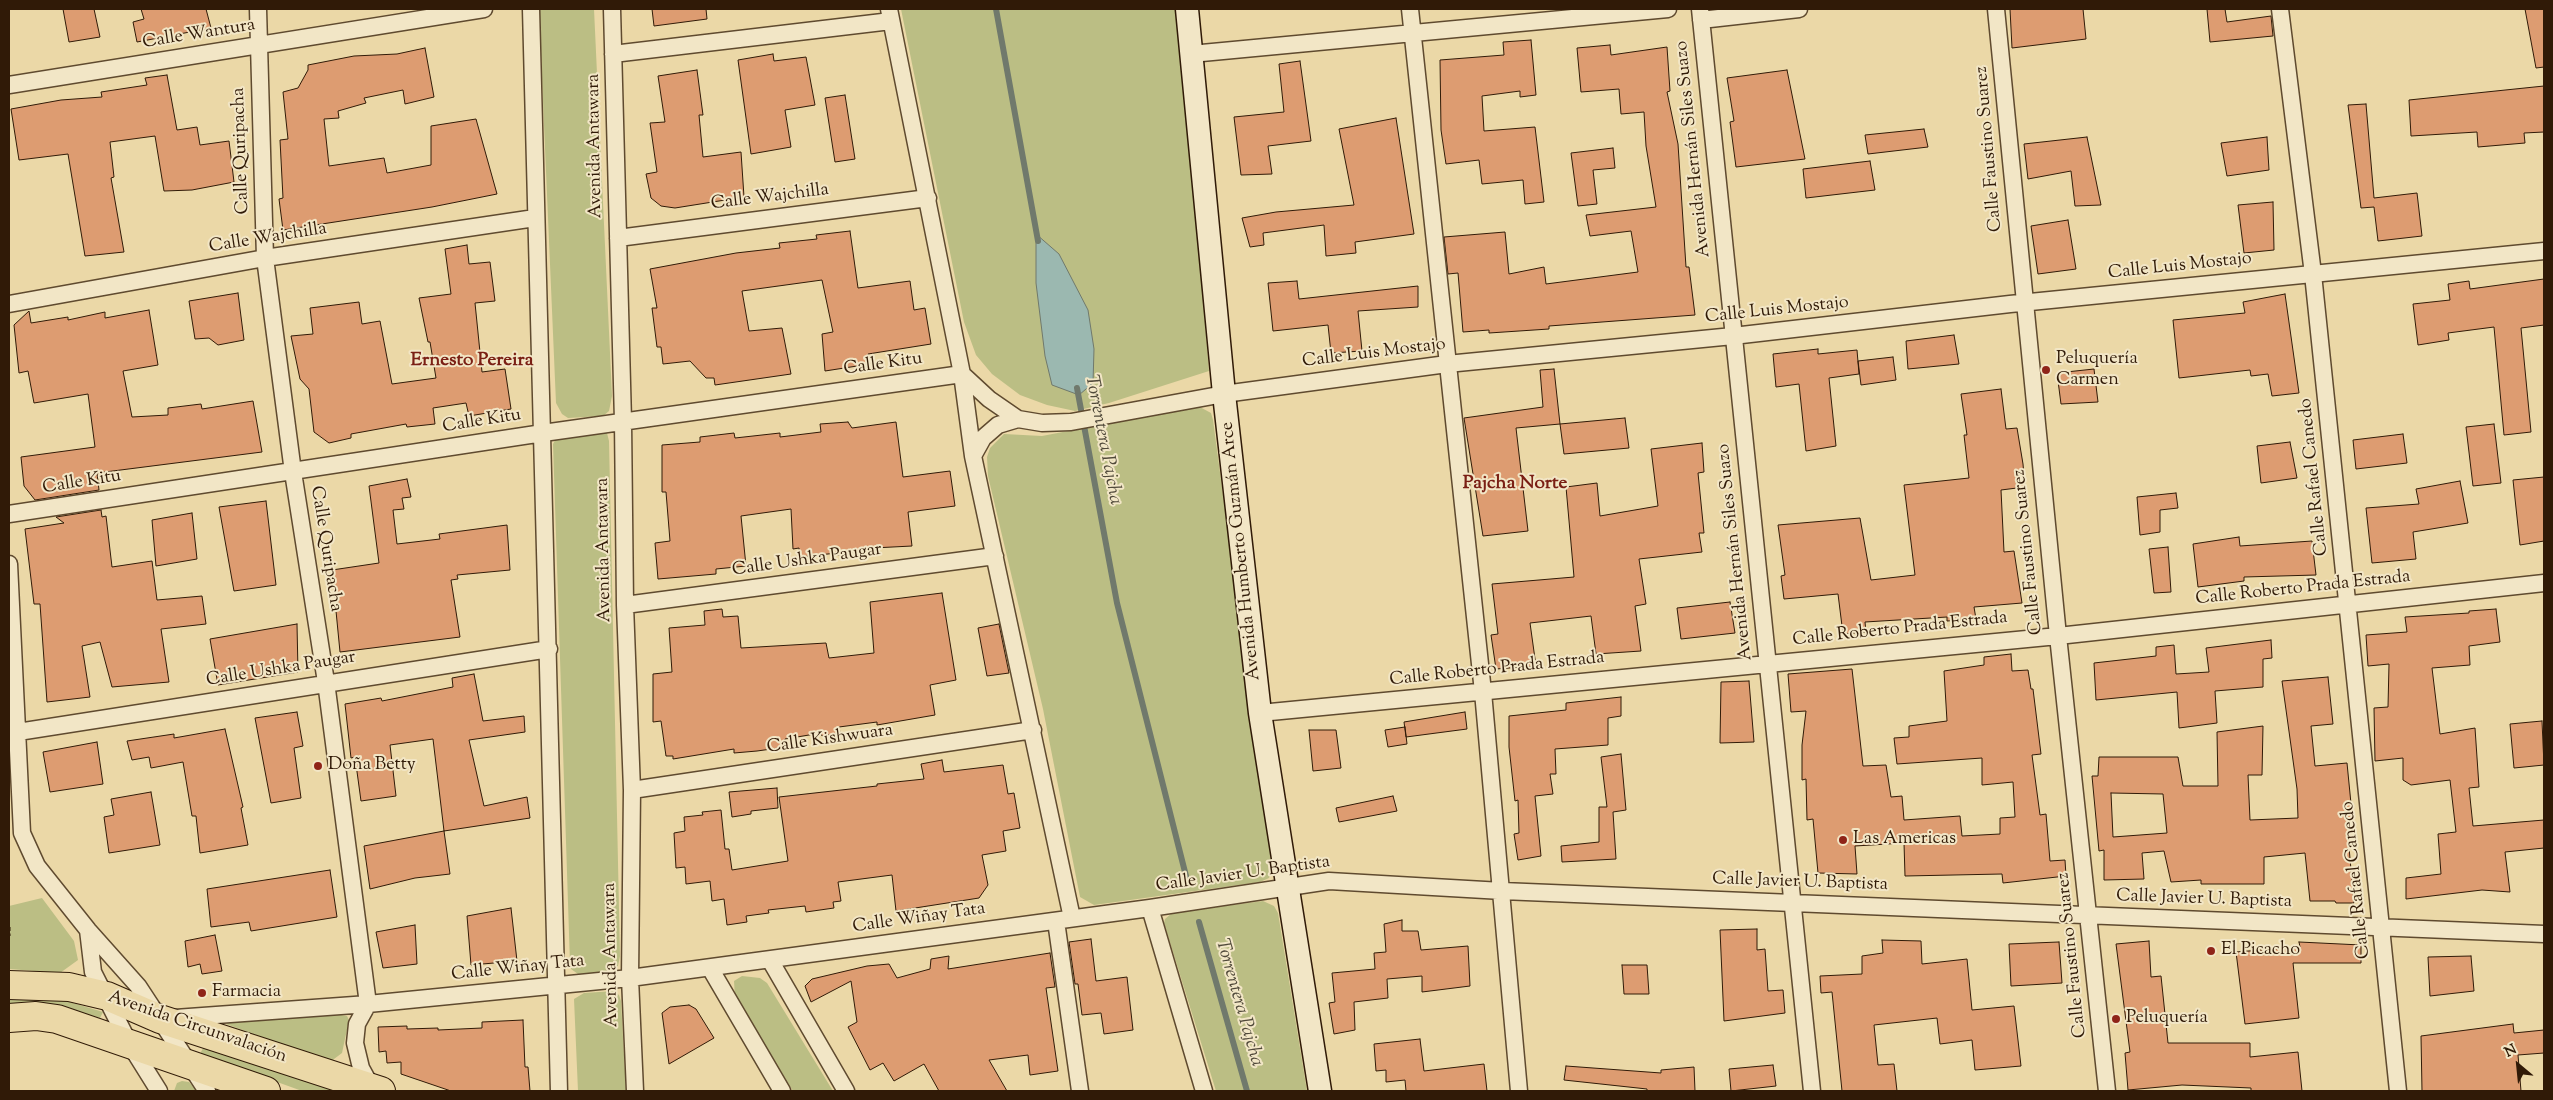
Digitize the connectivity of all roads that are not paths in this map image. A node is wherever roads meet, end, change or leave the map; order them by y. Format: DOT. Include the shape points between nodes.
graph roads {
  1 [pos="258,9"];
  2 [pos="484,9"];
  3 [pos="531,9"];
  4 [pos="612,9"];
  5 [pos="1186,9"];
  6 [pos="1410,9"];
  7 [pos="1668,9"];
  8 [pos="1800,9"];
  9 [pos="1996,9"];
  10 [pos="2280,9"];
  11 [pos="1700,14"];
  12 [pos="890,15"];
  13 [pos="1413,33"];
  14 [pos="259,46"];
  15 [pos="613,54"];
  16 [pos="1191,54"];
  17 [pos="9,85"];
  18 [pos="928,198"];
  19 [pos="535,218"];
  20 [pos="618,238"];
  21 [pos="2544,251"];
  22 [pos="265,258"];
  23 [pos="2313,274"];
  24 [pos="2024,303"];
  25 [pos="9,304"];
  26 [pos="1733,336"];
  27 [pos="1448,364"];
  28 [pos="962,374"];
  29 [pos="1224,394"];
  30 [pos="1018,418"];
  31 [pos="623,422"];
  32 [pos="544,433"];
  33 [pos="973,456"];
  34 [pos="293,472"];
  35 [pos="9,514"];
  36 [pos="995,556"];
  37 [pos="9,564"];
  38 [pos="2544,583"];
  39 [pos="2348,604"];
  40 [pos="625,605"];
  41 [pos="11,632"];
  42 [pos="2058,636"];
  43 [pos="549,649"];
  44 [pos="1768,663"];
  45 [pos="326,682"];
  46 [pos="1483,692"];
  47 [pos="1260,713"];
  48 [pos="1033,730"];
  49 [pos="18,732"];
  50 [pos="632,790"];
  51 [pos="14,794"];
  52 [pos="1288,887"];
  53 [pos="1502,891"];
  54 [pos="1791,903"];
  55 [pos="1150,908"];
  56 [pos="2089,916"];
  57 [pos="1064,920"];
  58 [pos="2382,928"];
  59 [pos="88,930"];
  60 [pos="2544,934"];
  61 [pos="770,960"];
  62 [pos="710,968"];
  63 [pos="630,978"];
  64 [pos="9,986"];
  65 [pos="558,986"];
  66 [pos="107,996"];
  67 [pos="368,1004"];
  68 [pos="9,1018"];
  69 [pos="160,1019"];
  70 [pos="128,1043"];
  71 [pos="189,1064"];
  72 [pos="376,1090"];
  73 [pos="1200,1090"];
  74 [pos="159,1091"];
  75 [pos="207,1091"];
  76 [pos="266,1091"];
  77 [pos="559,1091"];
  78 [pos="636,1091"];
  79 [pos="782,1091"];
  80 [pos="846,1091"];
  81 [pos="1080,1091"];
  82 [pos="1320,1091"];
  83 [pos="1520,1091"];
  84 [pos="1812,1091"];
  85 [pos="2107,1091"];
  86 [pos="2398,1091"];
  1 -- 14 [label="street, Calle Quripacha"];
  2 -- 14 [label="street, Calle Wantura"];
  3 -- 19 [label="street"];
  4 -- 15 [label="street, Avenida Antawara"];
  5 -- 16 [label="main road, Avenida Humberto Guzmán Arce"];
  6 -- 13 [label="street"];
  7 -- 13 [label="street"];
  8 -- 11 [label="street"];
  9 -- 24 [label="street, Calle Faustino Suarez"];
  10 -- 23 [label="street, Calle Rafael Canedo"];
  11 -- 26 [label="street, Avenida Hernán Siles Suazo"];
  12 -- 15 [label="street"];
  12 -- 18 [label="street"];
  13 -- 16 [label="street"];
  13 -- 27 [label="street"];
  14 -- 17 [label="street, Calle Wantura"];
  14 -- 22 [label="street, Calle Quripacha"];
  15 -- 20 [label="street, Avenida Antawara"];
  16 -- 29 [label="main road, Avenida Humberto Guzmán Arce"];
  18 -- 20 [label="street, Calle Wajchilla"];
  18 -- 28 [label="street"];
  19 -- 22 [label="street, Calle Wajchilla"];
  19 -- 32 [label="street"];
  20 -- 31 [label="street, Avenida Antawara"];
  21 -- 23 [label="street, Calle Luis Mostajo"];
  22 -- 25 [label="street, Calle Wajchilla"];
  22 -- 34 [label="street, Calle Quripacha"];
  23 -- 24 [label="street, Calle Luis Mostajo"];
  23 -- 39 [label="street, Calle Rafael Canedo"];
  24 -- 26 [label="street, Calle Luis Mostajo"];
  24 -- 42 [label="street, Calle Faustino Suarez"];
  26 -- 27 [label="street, Calle Luis Mostajo"];
  26 -- 44 [label="street, Avenida Hernán Siles Suazo"];
  27 -- 29 [label="street, Calle Luis Mostajo"];
  27 -- 46 [label="street"];
  28 -- 30 [label="street, Calle Luis Mostajo" via="989,399"];
  28 -- 31 [label="street, Calle Kitu"];
  28 -- 33 [label="street"];
  29 -- 30 [label="street, Calle Luis Mostajo" via="1071,422 1042,423"];
  29 -- 47 [label="main road, Avenida Humberto Guzmán Arce"];
  30 -- 33 [label="street" via="998,425 983,438"];
  31 -- 32 [label="street, Calle Kitu"];
  31 -- 40 [label="street, Avenida Antawara"];
  32 -- 34 [label="street, Calle Kitu"];
  32 -- 43 [label="street"];
  33 -- 36 [label="street"];
  34 -- 35 [label="street, Calle Kitu"];
  34 -- 45 [label="street, Calle Quripacha"];
  36 -- 40 [label="street, Calle Ushka Paugar"];
  36 -- 48 [label="street"];
  37 -- 41 [label="street"];
  38 -- 39 [label="street, Calle Roberto Prada Estrada"];
  39 -- 42 [label="street, Calle Roberto Prada Estrada"];
  39 -- 58 [label="street, Calle Rafael Canedo"];
  40 -- 50 [label="street, Avenida Antawara"];
  41 -- 49 [label="street"];
  42 -- 44 [label="street, Calle Roberto Prada Estrada"];
  42 -- 56 [label="street, Calle Faustino Suarez"];
  43 -- 45 [label="street, Calle Ushka Paugar"];
  43 -- 65 [label="street"];
  44 -- 46 [label="street, Calle Roberto Prada Estrada"];
  44 -- 54 [label="street, Avenida Hernán Siles Suazo"];
  45 -- 49 [label="street, Calle Ushka Paugar"];
  45 -- 67 [label="street, Calle Quripacha"];
  46 -- 47 [label="street, Calle Roberto Prada Estrada"];
  46 -- 53 [label="street"];
  47 -- 52 [label="main road, Avenida Humberto Guzmán Arce"];
  48 -- 50 [label="street, Calle Kishwuara"];
  48 -- 57 [label="street"];
  49 -- 51 [label="street"];
  50 -- 63 [label="street, Avenida Antawara"];
  51 -- 59 [label="street" via="22,834 37,866"];
  52 -- 53 [label="street, Calle Javier U. Baptista" via="1329,881"];
  52 -- 55 [label="street, Calle Javier U. Baptista"];
  52 -- 82 [label="main road, Avenida Humberto Guzmán Arce"];
  53 -- 54 [label="street, Calle Javier U. Baptista"];
  53 -- 83 [label="street"];
  54 -- 56 [label="street, Calle Javier U. Baptista"];
  54 -- 84 [label="street, Avenida Hernán Siles Suazo"];
  55 -- 57 [label="street, Calle Javier U. Baptista"];
  55 -- 73 [label="street"];
  56 -- 58 [label="street, Calle Javier U. Baptista"];
  56 -- 85 [label="street, Calle Faustino Suarez"];
  57 -- 61 [label="street, Calle Wiñay Tata"];
  57 -- 81 [label="street"];
  58 -- 60 [label="street, Calle Javier U. Baptista"];
  58 -- 86 [label="street, Calle Rafael Canedo"];
  59 -- 66 [label="street" via="93,972"];
  59 -- 69 [label="street" via="138,986"];
  61 -- 62 [label="street, Calle Wiñay Tata"];
  61 -- 80 [label="street"];
  62 -- 63 [label="street, Calle Wiñay Tata"];
  62 -- 79 [label="street"];
  63 -- 65 [label="street, Calle Wiñay Tata"];
  63 -- 78 [label="street, Avenida Antawara"];
  64 -- 66 [label="highway, Avenida Circunvalación" via="69,987"];
  65 -- 67 [label="street, Calle Wiñay Tata"];
  65 -- 77 [label="street"];
  66 -- 69 [label="highway, Avenida Circunvalación"];
  66 -- 70 [label="street"];
  67 -- 69 [label="street, Calle Wiñay Tata"];
  67 -- 72 [label="street" via="357,1024 355,1042 361,1068"];
  68 -- 70 [label="highway, Avenida Circunvalación" via="36,1016 57,1019"];
  69 -- 71 [label="street"];
  69 -- 72 [label="highway, Avenida Circunvalación"];
  70 -- 71 [label="highway, Avenida Circunvalación"];
  70 -- 74 [label="street"];
  71 -- 75 [label="street"];
  71 -- 76 [label="highway, Avenida Circunvalación"];
}
